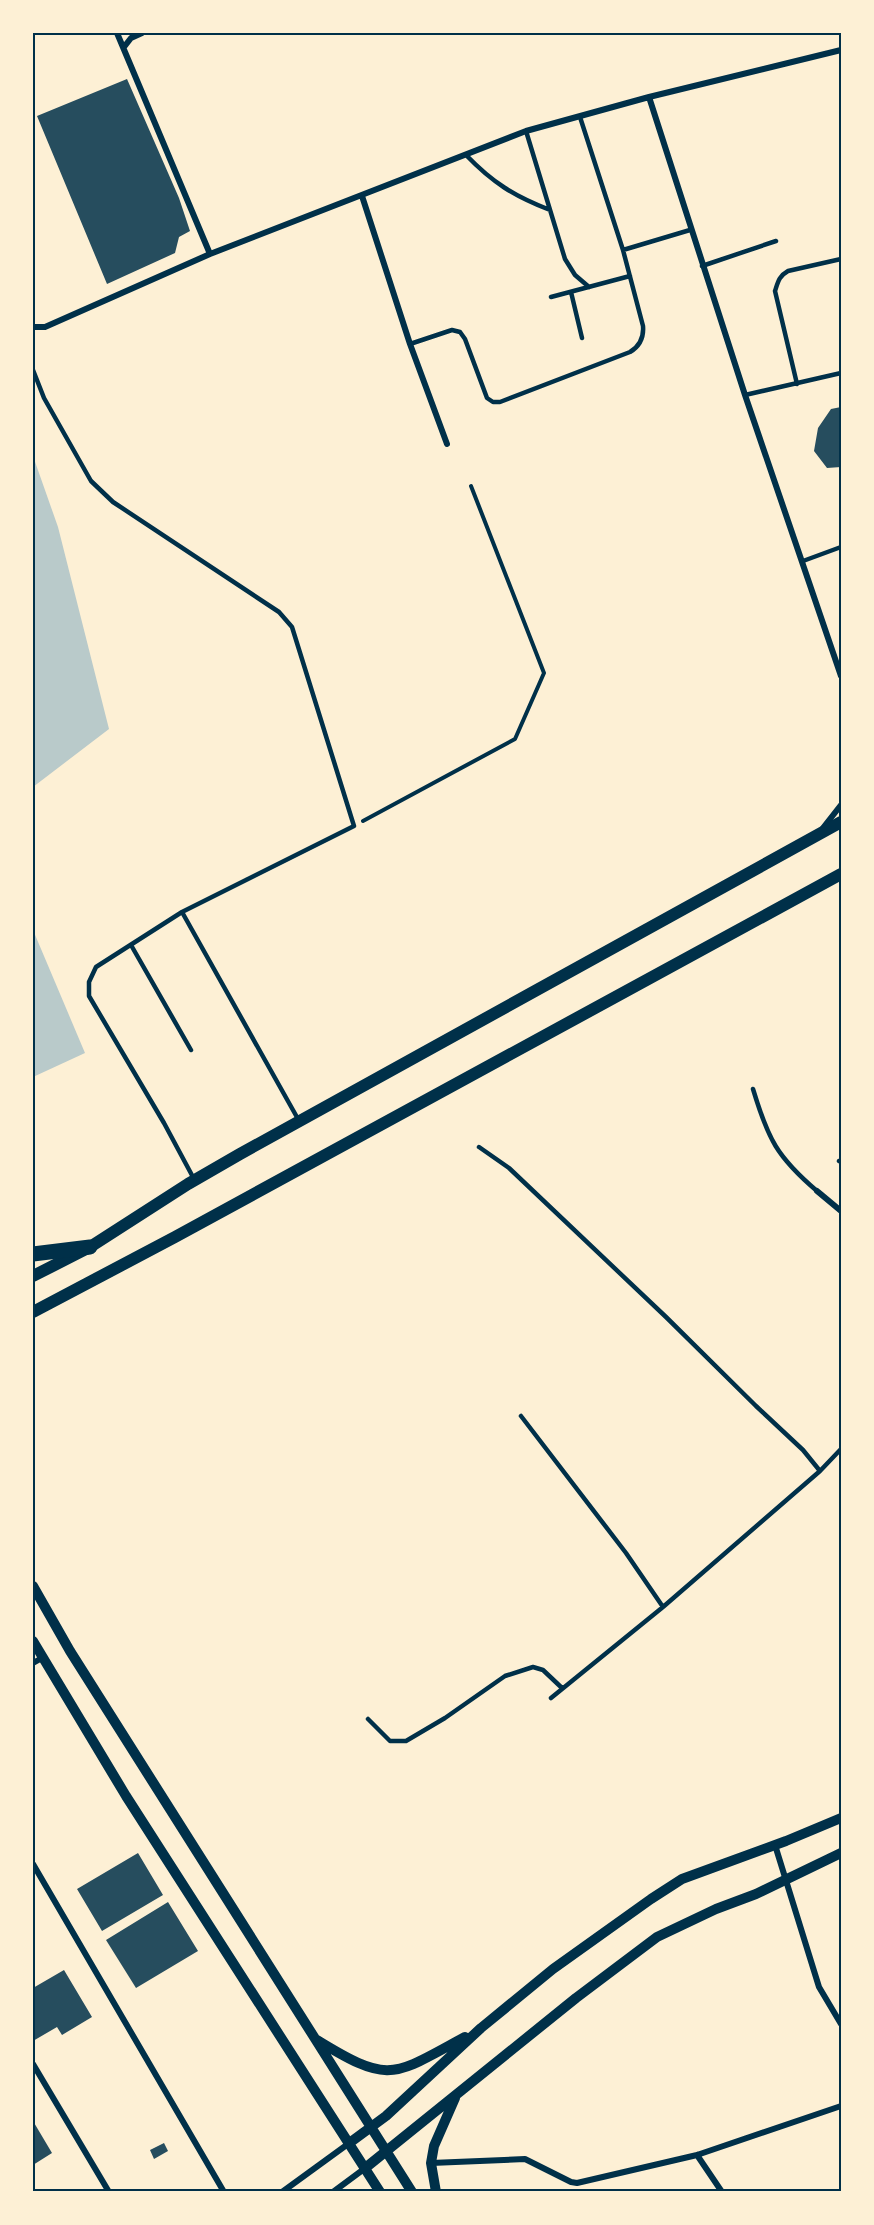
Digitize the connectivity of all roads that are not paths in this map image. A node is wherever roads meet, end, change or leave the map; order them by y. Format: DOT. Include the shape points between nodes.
graph roads {
  1 [pos="117,33"];
  2 [pos="142,33"];
  3 [pos="124,47"];
  4 [pos="841,50"];
  5 [pos="144,94"];
  6 [pos="649,97"];
  7 [pos="136,98"];
  8 [pos="580,117"];
  9 [pos="526,131"];
  10 [pos="167,150"];
  11 [pos="159,154"];
  12 [pos="466,155"];
  13 [pos="186,195"];
  14 [pos="362,196"];
  15 [pos="179,198"];
  16 [pos="550,210"];
  17 [pos="690,230"];
  18 [pos="776,241"];
  19 [pos="623,250"];
  20 [pos="210,254"];
  21 [pos="841,259"];
  22 [pos="702,266"];
  23 [pos="630,276"];
  24 [pos="589,287"];
  25 [pos="571,292"];
  26 [pos="551,297"];
  27 [pos="33,327"];
  28 [pos="582,338"];
  29 [pos="410,344"];
  30 [pos="33,370"];
  31 [pos="841,373"];
  32 [pos="797,384"];
  33 [pos="745,395"];
  34 [pos="447,444"];
  35 [pos="841,547"];
  36 [pos="803,561"];
  37 [pos="835,660"];
  38 [pos="841,669"];
  39 [pos="841,676"];
  40 [pos="841,805"];
  41 [pos="841,822"];
  42 [pos="815,837"];
  43 [pos="841,874"];
  44 [pos="182,912"];
  45 [pos="131,945"];
  46 [pos="191,1050"];
  47 [pos="753,1089"];
  48 [pos="299,1122"];
  49 [pos="479,1147"];
  50 [pos="195,1180"];
  51 [pos="817,1191"];
  52 [pos="841,1211"];
  53 [pos="90,1247"];
  54 [pos="33,1254"];
  55 [pos="33,1276"];
  56 [pos="59,1298"];
  57 [pos="33,1312"];
  58 [pos="33,1323"];
  59 [pos="521,1416"];
  60 [pos="841,1449"];
  61 [pos="820,1471"];
  62 [pos="33,1586"];
  63 [pos="663,1607"];
  64 [pos="33,1641"];
  65 [pos="38,1660"];
  66 [pos="562,1688"];
  67 [pos="551,1698"];
  68 [pos="368,1719"];
  69 [pos="841,1818"];
  70 [pos="775,1845"];
  71 [pos="841,1853"];
  72 [pos="33,1864"];
  73 [pos="786,1879"];
  74 [pos="841,2024"];
  75 [pos="481,2028"];
  76 [pos="313,2038"];
  77 [pos="33,2064"];
  78 [pos="455,2097"];
  79 [pos="841,2106"];
  80 [pos="372,2126"];
  81 [pos="348,2144"];
  82 [pos="388,2151"];
  83 [pos="697,2155"];
  84 [pos="431,2163"];
  85 [pos="364,2169"];
  86 [pos="109,2192"];
  87 [pos="224,2192"];
  88 [pos="282,2192"];
  89 [pos="333,2192"];
  90 [pos="380,2192"];
  91 [pos="412,2192"];
  92 [pos="436,2192"];
  93 [pos="722,2192"];
  1 -- 3 [label="street"];
  2 -- 3 [label="street"];
  3 -- 5 [label="street"];
  4 -- 6 [label="street"];
  5 -- 7 [label="lane"];
  5 -- 10 [label="street"];
  6 -- 8 [label="street"];
  6 -- 17 [label="street"];
  8 -- 9 [label="street"];
  8 -- 19 [label="lane"];
  9 -- 12 [label="street"];
  9 -- 16 [label="lane"];
  10 -- 11 [label="lane"];
  10 -- 13 [label="street"];
  12 -- 14 [label="street"];
  12 -- 16 [label="lane" via="504,189"];
  13 -- 15 [label="lane"];
  13 -- 20 [label="street"];
  14 -- 20 [label="street"];
  14 -- 29 [label="street"];
  16 -- 24 [label="lane" via="567,265"];
  17 -- 19 [label="lane"];
  17 -- 22 [label="street"];
  18 -- 22 [label="lane"];
  19 -- 23 [label="lane"];
  20 -- 27 [label="street" via="45,327"];
  21 -- 32 [label="lane" via="788,271 781,275 775,291"];
  22 -- 33 [label="street"];
  23 -- 24 [label="lane"];
  23 -- 29 [label="lane" via="644,332 640,344 507,400 493,402 487,398 460,332 452,330"];
  24 -- 25 [label="lane"];
  25 -- 26 [label="lane"];
  25 -- 28 [label="lane"];
  29 -- 34 [label="street"];
  30 -- 44 [label="lane" via="44,398 91,481 113,502 279,612 292,627 354,826"];
  31 -- 32 [label="lane"];
  32 -- 33 [label="lane"];
  33 -- 36 [label="street"];
  35 -- 36 [label="lane"];
  36 -- 37 [label="street"];
  37 -- 38 [label="street"];
  37 -- 39 [label="street"];
  40 -- 42 [label="street"];
  41 -- 42 [label="main road"];
  42 -- 48 [label="main road"];
  43 -- 56 [label="main road"];
  44 -- 45 [label="lane"];
  44 -- 48 [label="lane"];
  45 -- 46 [label="lane"];
  45 -- 50 [label="lane" via="96,967 88,981 89,996"];
  47 -- 51 [label="lane" via="774,1146 795,1173"];
  48 -- 50 [label="main road"];
  49 -- 61 [label="lane" via="509,1168 666,1317"];
  50 -- 53 [label="main road"];
  51 -- 52 [label="street"];
  53 -- 54 [label="main road"];
  53 -- 55 [label="main road"];
  56 -- 57 [label="main road"];
  56 -- 58 [label="main road"];
  59 -- 63 [label="lane"];
  60 -- 61 [label="lane"];
  61 -- 63 [label="lane"];
  62 -- 76 [label="street"];
  63 -- 66 [label="lane"];
  64 -- 65 [label="street"];
  65 -- 81 [label="street"];
  66 -- 67 [label="lane"];
  66 -- 68 [label="lane" via="543,1670 533,1668 506,1676 405,1741 390,1741"];
  69 -- 70 [label="street"];
  70 -- 73 [label="street"];
  70 -- 75 [label="street" via="682,1879 553,1969"];
  71 -- 73 [label="street"];
  72 -- 87 [label="street"];
  73 -- 74 [label="street" via="819,1987"];
  73 -- 78 [label="street" via="657,1936"];
  75 -- 76 [label="street" via="413,2066 385,2072 349,2060"];
  75 -- 80 [label="street"];
  76 -- 80 [label="street"];
  77 -- 86 [label="street"];
  78 -- 82 [label="street"];
  78 -- 84 [label="street"];
  79 -- 83 [label="street"];
  80 -- 81 [label="street"];
  80 -- 82 [label="street"];
  81 -- 85 [label="street"];
  81 -- 88 [label="street"];
  82 -- 85 [label="street"];
  82 -- 91 [label="street"];
  83 -- 84 [label="street" via="577,2183 525,2159"];
  83 -- 93 [label="street"];
  84 -- 92 [label="street"];
  85 -- 89 [label="street"];
  85 -- 90 [label="street"];
}
